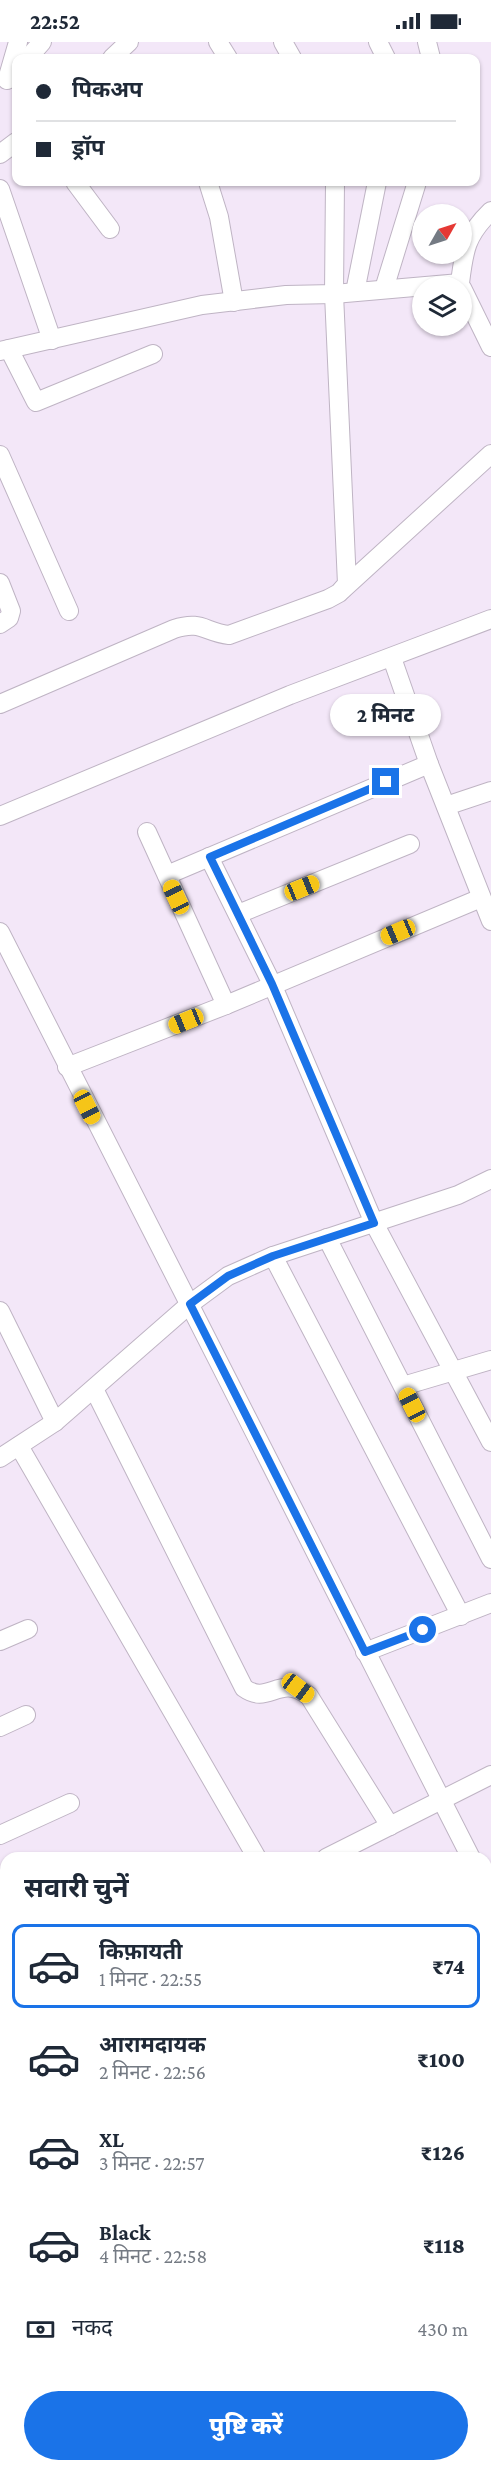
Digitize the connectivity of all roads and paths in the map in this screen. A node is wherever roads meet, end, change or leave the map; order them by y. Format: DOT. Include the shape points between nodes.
graph roads {
  1 [pos="42,42"];
  2 [pos="32,54"];
  3 [pos="78,186"];
  4 [pos="209,186"];
  5 [pos="334,186"];
  6 [pos="376,186"];
  7 [pos="416,186"];
  8 [pos="0,189"];
  9 [pos="491,211"];
  10 [pos="110,230"];
  11 [pos="462,276"];
  12 [pos="412,288"];
  13 [pos="384,289"];
  14 [pos="355,292"];
  15 [pos="334,294"];
  16 [pos="472,301"];
  17 [pos="234,302"];
  18 [pos="485,319"];
  19 [pos="52,340"];
  20 [pos="491,347"];
  21 [pos="5,350"];
  22 [pos="153,354"];
  23 [pos="491,454"];
  24 [pos="0,455"];
  25 [pos="0,583"];
  26 [pos="339,593"];
  27 [pos="69,611"];
  28 [pos="491,619"];
  29 [pos="0,624"];
  30 [pos="392,658"];
  31 [pos="0,704"];
  32 [pos="429,764"];
  33 [pos="491,790"];
  34 [pos="446,806"];
  35 [pos="0,816"];
  36 [pos="147,832"];
  37 [pos="410,844"];
  38 [pos="210,857"];
  39 [pos="166,875"];
  40 [pos="481,897"];
  41 [pos="238,914"];
  42 [pos="491,921"];
  43 [pos="0,932"];
  44 [pos="272,984"];
  45 [pos="226,1005"];
  46 [pos="67,1067"];
  47 [pos="491,1179"];
  48 [pos="374,1223"];
  49 [pos="327,1238"];
  50 [pos="273,1256"];
  51 [pos="190,1304"];
  52 [pos="0,1311"];
  53 [pos="491,1360"];
  54 [pos="454,1371"];
  55 [pos="403,1386"];
  56 [pos="94,1389"];
  57 [pos="55,1422"];
  58 [pos="491,1442"];
  59 [pos="19,1446"];
  60 [pos="0,1458"];
  61 [pos="491,1559"];
  62 [pos="491,1603"];
  63 [pos="461,1616"];
  64 [pos="28,1629"];
  65 [pos="0,1641"];
  66 [pos="365,1652"];
  67 [pos="26,1715"];
  68 [pos="0,1727"];
  69 [pos="491,1775"];
  70 [pos="440,1802"];
  71 [pos="70,1803"];
  72 [pos="390,1826"];
  73 [pos="0,1835"];
  74 [pos="253,1852"];
  75 [pos="338,1852"];
  76 [pos="468,1852"];
  1 -- 2 [label="street"];
  3 -- 10 [label="street"];
  4 -- 17 [label="street" via="219,217"];
  5 -- 15 [label="street"];
  6 -- 14 [label="street"];
  7 -- 13 [label="street"];
  8 -- 19 [label="street"];
  9 -- 11 [label="street" via="475,226 464,252"];
  12 -- 13 [label="street"];
  13 -- 14 [label="street"];
  14 -- 15 [label="street"];
  15 -- 17 [label="street" via="286,294"];
  15 -- 26 [label="street" via="347,584"];
  16 -- 18 [label="street"];
  17 -- 19 [label="street" via="202,305"];
  18 -- 20 [label="street"];
  19 -- 21 [label="street"];
  21 -- 22 [label="street" via="36,402"];
  23 -- 26 [label="street"];
  24 -- 27 [label="street"];
  25 -- 29 [label="street" via="11,611"];
  26 -- 31 [label="street" via="229,635 188,624"];
  28 -- 30 [label="street"];
  30 -- 32 [label="street"];
  30 -- 35 [label="street" via="290,695"];
  32 -- 34 [label="street"];
  32 -- 38 [label="street"];
  33 -- 34 [label="street"];
  34 -- 40 [label="street"];
  36 -- 39 [label="street"];
  37 -- 41 [label="street"];
  38 -- 39 [label="street"];
  38 -- 41 [label="street"];
  39 -- 45 [label="street"];
  40 -- 42 [label="street"];
  40 -- 44 [label="street"];
  41 -- 44 [label="street"];
  43 -- 46 [label="street"];
  44 -- 45 [label="street"];
  44 -- 48 [label="street"];
  45 -- 46 [label="street"];
  46 -- 51 [label="street"];
  47 -- 48 [label="street" via="458,1195"];
  48 -- 49 [label="street"];
  48 -- 54 [label="street"];
  49 -- 50 [label="street"];
  49 -- 55 [label="street"];
  50 -- 51 [label="street" via="228,1276"];
  50 -- 63 [label="street"];
  51 -- 56 [label="street"];
  51 -- 66 [label="street"];
  52 -- 57 [label="street"];
  53 -- 54 [label="street"];
  54 -- 55 [label="street"];
  54 -- 58 [label="street"];
  55 -- 61 [label="street"];
  56 -- 57 [label="street"];
  56 -- 72 [label="street" via="244,1688 252,1694 298,1688 309,1696"];
  57 -- 59 [label="street"];
  59 -- 60 [label="street"];
  59 -- 74 [label="street"];
  62 -- 63 [label="street"];
  63 -- 66 [label="street"];
  64 -- 65 [label="street"];
  66 -- 70 [label="street"];
  67 -- 68 [label="street"];
  69 -- 70 [label="street"];
  70 -- 72 [label="street"];
  70 -- 76 [label="street"];
  71 -- 73 [label="street"];
  72 -- 75 [label="street"];
}
